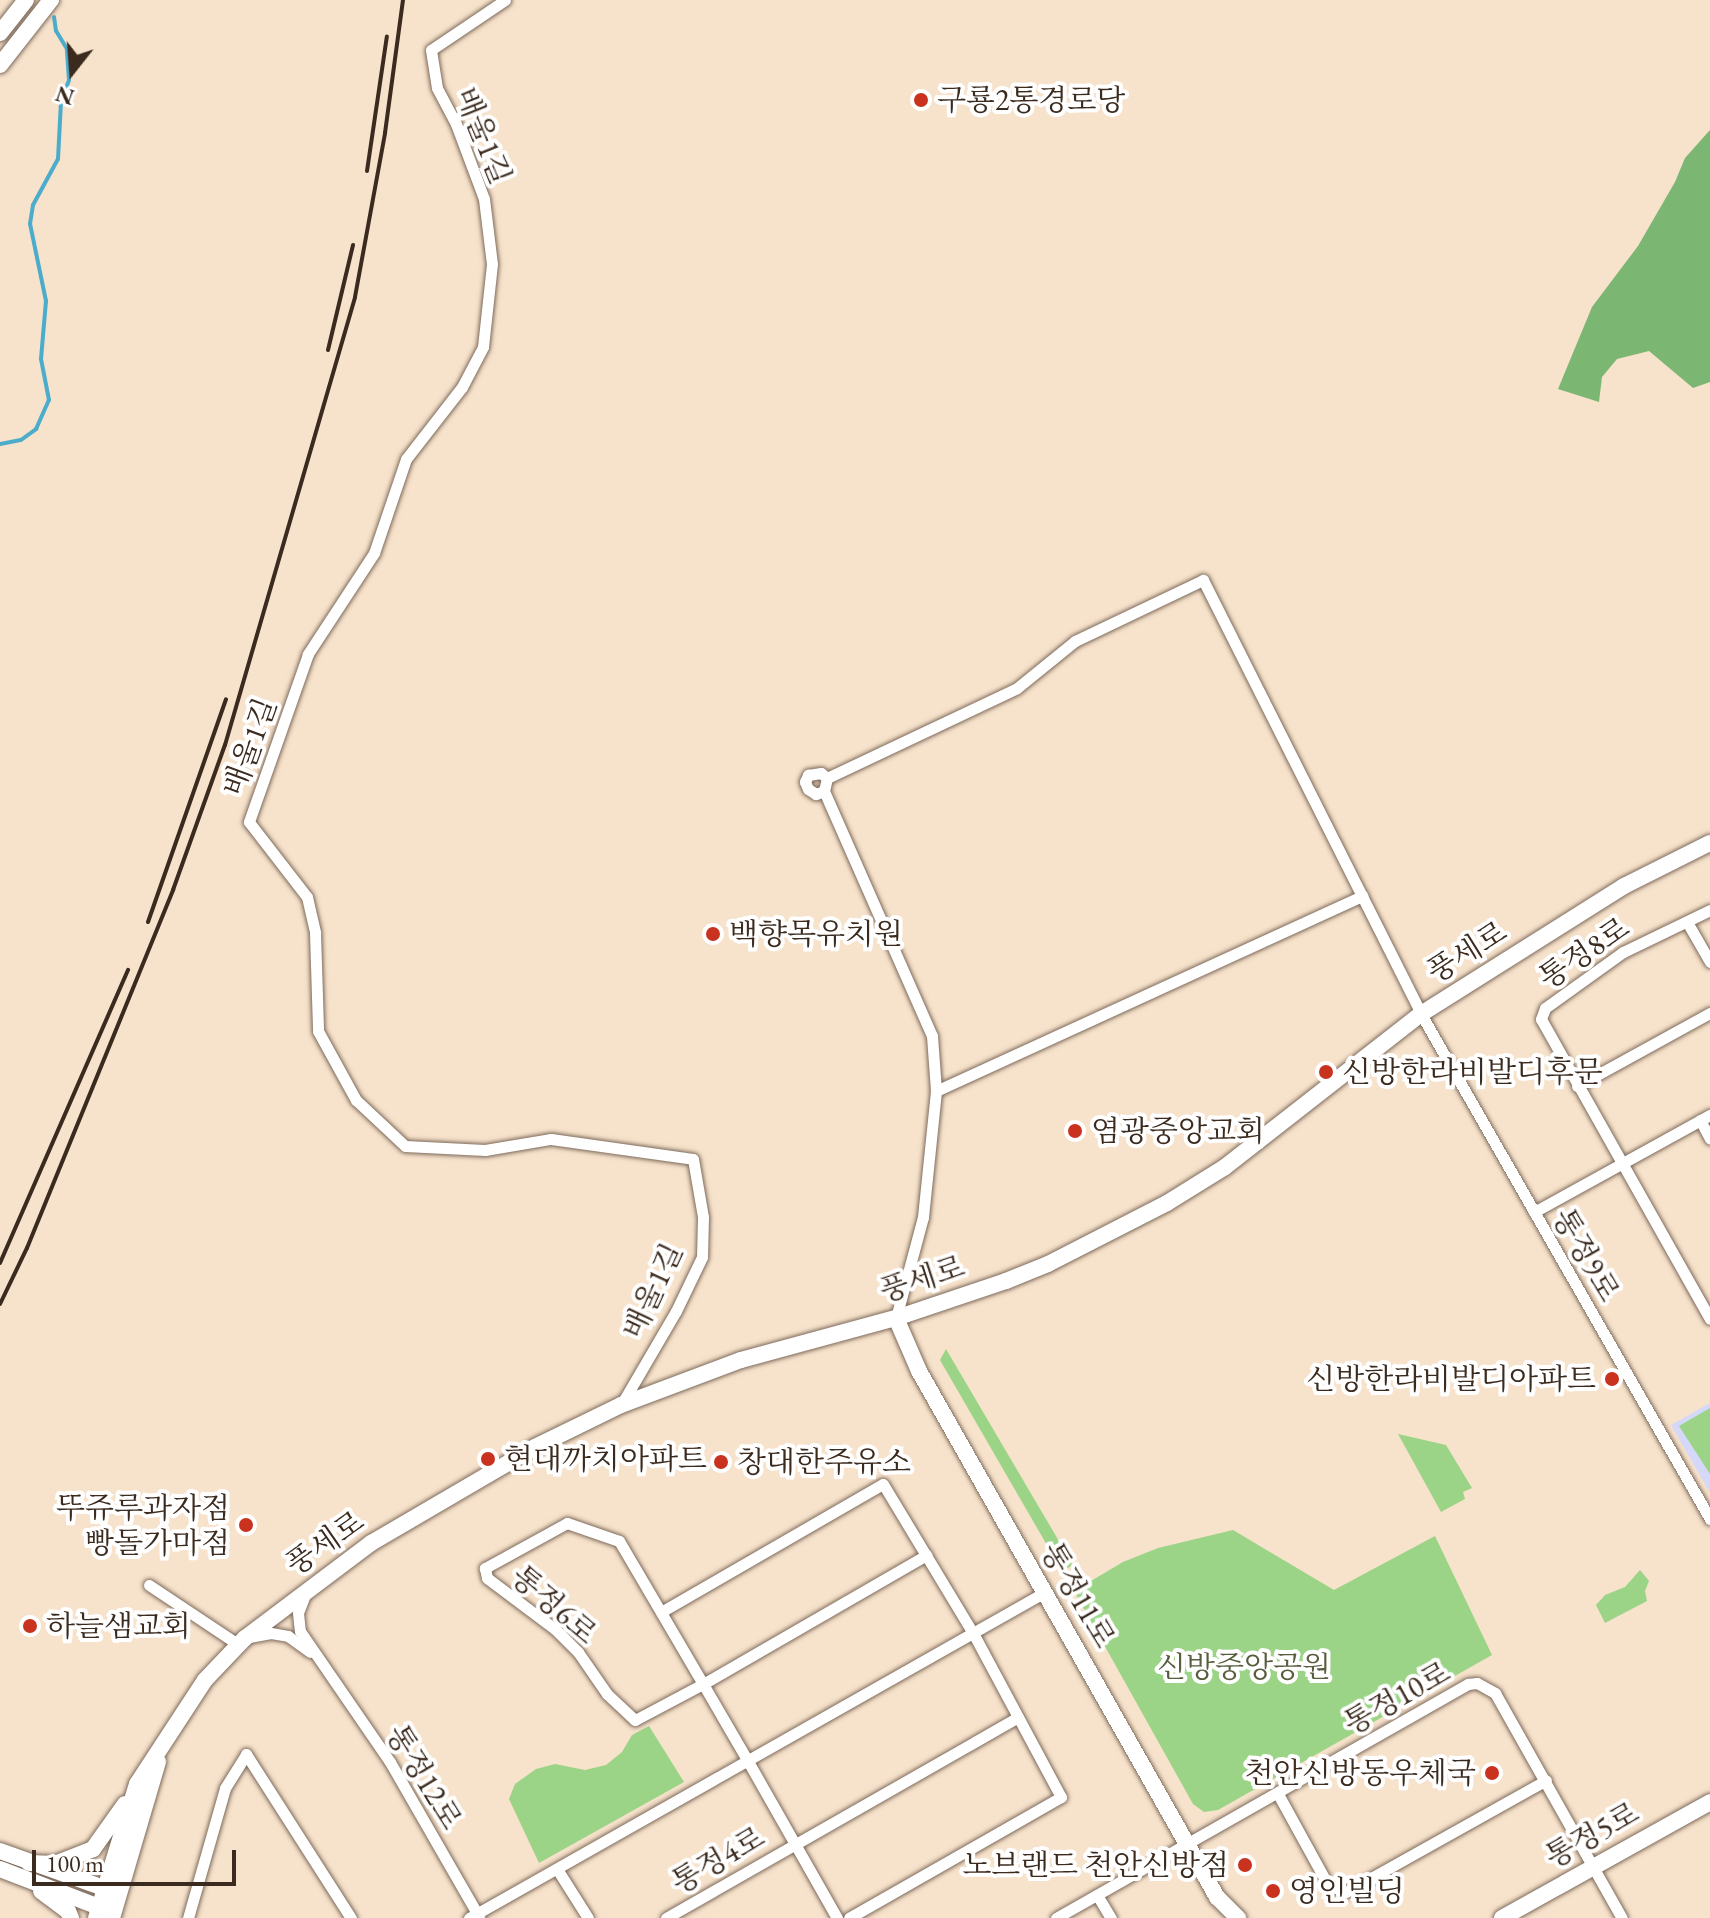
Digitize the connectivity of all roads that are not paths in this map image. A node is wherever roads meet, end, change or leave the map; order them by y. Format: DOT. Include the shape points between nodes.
graph roads {
  1 [pos="26,0"];
  2 [pos="51,0"];
  3 [pos="505,0"];
  4 [pos="0,33"];
  5 [pos="0,65"];
  6 [pos="827,778"];
  7 [pos="824,791"];
  8 [pos="1710,843"];
  9 [pos="1362,896"];
  10 [pos="1710,910"];
  11 [pos="1687,922"];
  12 [pos="1710,962"];
  13 [pos="1710,1013"];
  14 [pos="1421,1014"];
  15 [pos="1577,1086"];
  16 [pos="936,1091"];
  17 [pos="1705,1118"];
  18 [pos="1710,1139"];
  19 [pos="1621,1164"];
  20 [pos="1534,1212"];
  21 [pos="896,1318"];
  22 [pos="1710,1319"];
  23 [pos="621,1405"];
  24 [pos="1710,1519"];
  25 [pos="926,1555"];
  26 [pos="149,1585"];
  27 [pos="308,1587"];
  28 [pos="1045,1592"];
  29 [pos="661,1612"];
  30 [pos="973,1633"];
  31 [pos="242,1641"];
  32 [pos="322,1664"];
  33 [pos="703,1684"];
  34 [pos="1018,1717"];
  35 [pos="160,1753"];
  36 [pos="749,1763"];
  37 [pos="1546,1780"];
  38 [pos="137,1784"];
  39 [pos="1278,1794"];
  40 [pos="1710,1802"];
  41 [pos="794,1843"];
  42 [pos="1187,1843"];
  43 [pos="0,1851"];
  44 [pos="1594,1866"];
  45 [pos="0,1869"];
  46 [pos="557,1869"];
  47 [pos="26,1871"];
  48 [pos="113,1891"];
  49 [pos="1097,1895"];
  50 [pos="1217,1897"];
  51 [pos="105,1914"];
  52 [pos="475,1916"];
  53 [pos="71,1918"];
  54 [pos="188,1918"];
  55 [pos="351,1918"];
  56 [pos="588,1918"];
  57 [pos="666,1918"];
  58 [pos="837,1918"];
  59 [pos="849,1918"];
  60 [pos="1056,1918"];
  61 [pos="1111,1918"];
  62 [pos="1222,1918"];
  63 [pos="1238,1918"];
  64 [pos="1502,1918"];
  65 [pos="1622,1918"];
  1 -- 4 [label="street"];
  2 -- 5 [label="street"];
  3 -- 23 [label="street, 배울1길" via="431,50 437,88 484,199 492,264 483,347 462,387 406,459 374,553 308,654 249,822 307,897 315,933 318,1031 356,1100 405,1146 485,1150 551,1139 693,1159 703,1217 702,1257"];
  6 -- 7 [label="street"];
  6 -- 7 [label="street" via="813,772 805,782 816,794"];
  6 -- 9 [label="street, 통정9로" via="1017,688 1075,641 1203,580"];
  7 -- 16 [label="street" via="932,1036"];
  8 -- 14 [label="street, 풍세로" via="1624,886"];
  9 -- 14 [label="street, 통정9로"];
  9 -- 16 [label="street"];
  10 -- 11 [label="street, 통정8로"];
  11 -- 12 [label="street"];
  11 -- 15 [label="street, 통정8로" via="1623,952 1545,1008 1543,1026"];
  13 -- 15 [label="street"];
  14 -- 20 [label="street, 통정9로"];
  14 -- 21 [label="street, 풍세로" via="1225,1167 1167,1203 1048,1264"];
  15 -- 19 [label="street, 통정8로"];
  16 -- 21 [label="street" via="923,1217"];
  17 -- 18 [label="street"];
  17 -- 19 [label="street"];
  19 -- 20 [label="street"];
  19 -- 22 [label="street, 통정8로"];
  20 -- 24 [label="street, 통정9로"];
  21 -- 23 [label="street, 풍세로" via="741,1360"];
  21 -- 28 [label="street, 통정11로" via="919,1371"];
  23 -- 27 [label="street, 풍세로" via="522,1455 371,1543"];
  25 -- 29 [label="street" via="883,1484"];
  25 -- 30 [label="street"];
  25 -- 33 [label="street, 통정6로"];
  26 -- 31 [label="street"];
  27 -- 31 [label="street, 풍세로"];
  27 -- 32 [label="street" via="298,1613 300,1631"];
  28 -- 30 [label="street"];
  28 -- 42 [label="street, 통정11로"];
  29 -- 33 [label="street, 통정6로"];
  29 -- 33 [label="street, 통정6로" via="619,1541 567,1523 485,1568 487,1578 578,1652 607,1694 635,1720"];
  30 -- 34 [label="street"];
  30 -- 36 [label="street"];
  31 -- 32 [label="street" via="271,1633 288,1636"];
  31 -- 35 [label="street, 풍세로" via="205,1680"];
  32 -- 52 [label="street, 통정12로" via="390,1762"];
  33 -- 36 [label="street, 통정6로"];
  34 -- 41 [label="street"];
  34 -- 59 [label="street" via="1061,1797"];
  35 -- 38 [label="street, 풍세로"];
  35 -- 48 [label="street, 풍세로"];
  36 -- 41 [label="street, 통정4로"];
  36 -- 46 [label="street"];
  37 -- 39 [label="street, 통정10로" via="1495,1693 1477,1683"];
  37 -- 39 [label="street" via="1346,1892 1328,1885"];
  37 -- 44 [label="street, 통정10로"];
  38 -- 47 [label="street" via="93,1849"];
  38 -- 48 [label="street, 풍세로"];
  39 -- 42 [label="street, 통정10로"];
  40 -- 44 [label="street, 통정5로"];
  41 -- 57 [label="street, 통정4로"];
  41 -- 58 [label="street, 통정4로"];
  42 -- 49 [label="street, 통정10로"];
  42 -- 50 [label="street, 통정11로"];
  43 -- 47 [label="street"];
  44 -- 64 [label="street, 통정5로"];
  44 -- 65 [label="street, 통정10로"];
  45 -- 47 [label="street"];
  46 -- 52 [label="street"];
  46 -- 56 [label="street"];
  47 -- 48 [label="street"];
  47 -- 51 [label="street"];
  47 -- 53 [label="street"];
  48 -- 51 [label="street, 풍세로"];
  49 -- 60 [label="street, 통정10로"];
  49 -- 61 [label="street"];
  50 -- 62 [label="street"];
  50 -- 63 [label="street"];
  54 -- 55 [label="street" via="225,1788 246,1754"];
}
